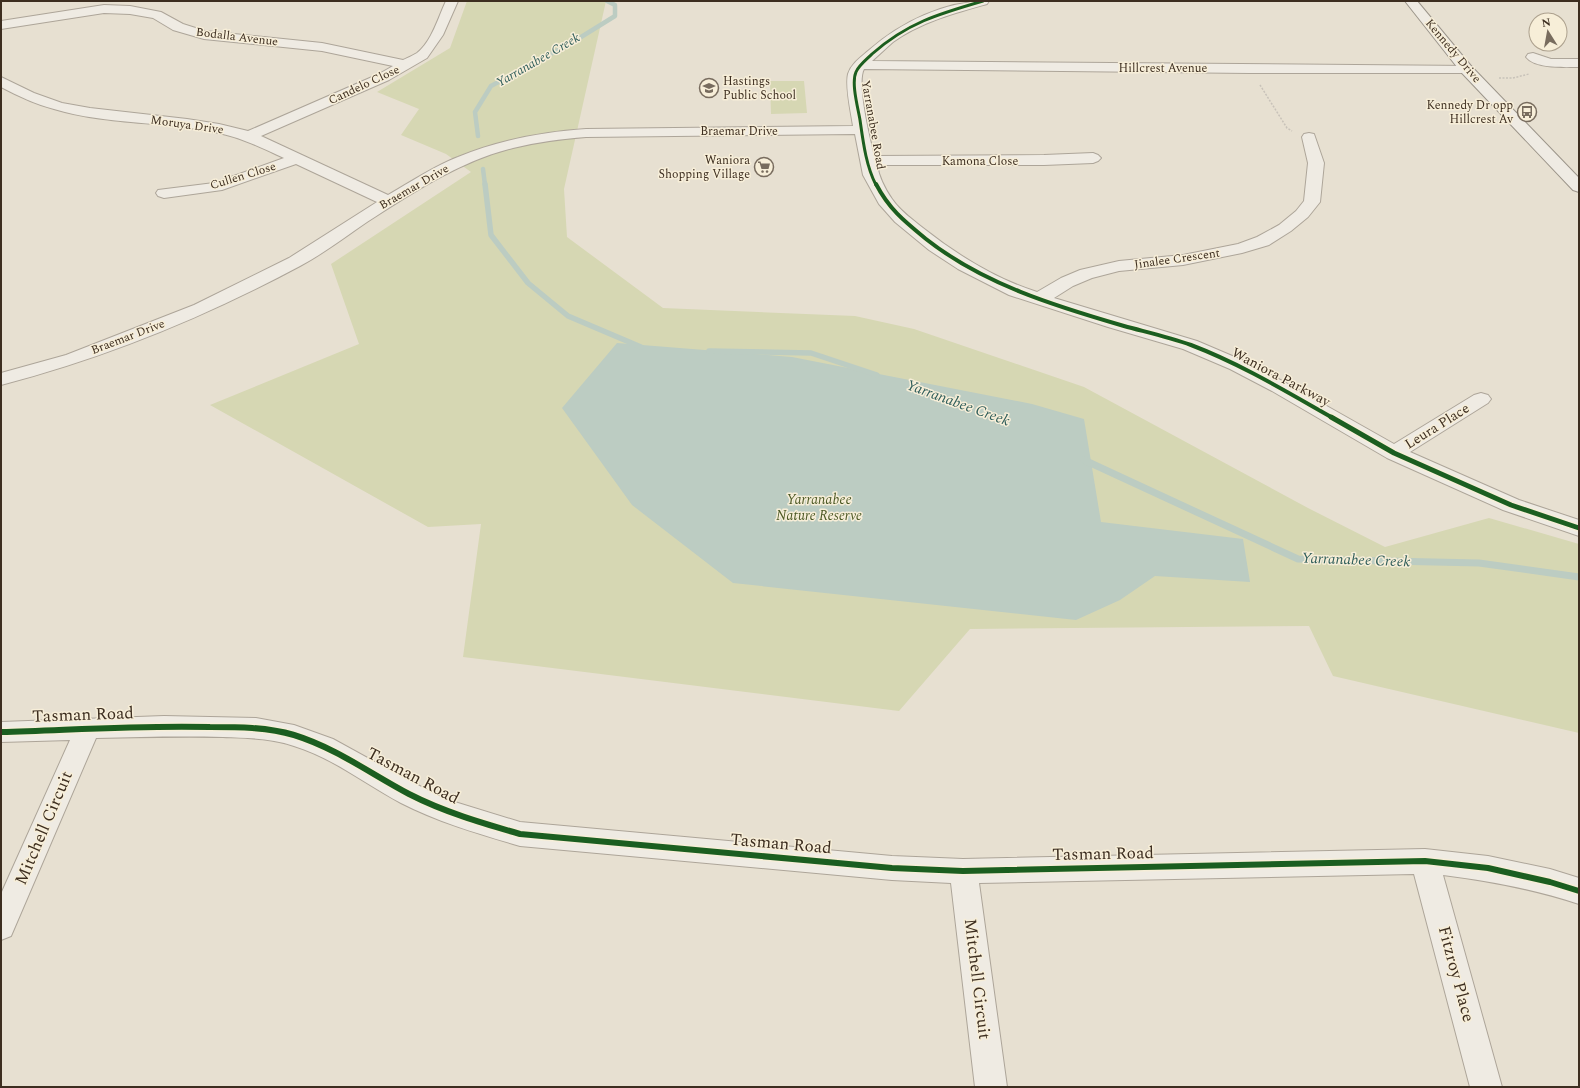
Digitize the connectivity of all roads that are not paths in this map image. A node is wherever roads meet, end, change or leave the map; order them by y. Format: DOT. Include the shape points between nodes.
graph roads {
  1 [pos="115,1"];
  2 [pos="452,1"];
  3 [pos="983,1"];
  4 [pos="1411,1"];
  5 [pos="104,9"];
  6 [pos="1,25"];
  7 [pos="1532,57"];
  8 [pos="1579,63"];
  9 [pos="405,65"];
  10 [pos="860,65"];
  11 [pos="1466,69"];
  12 [pos="1,81"];
  13 [pos="861,130"];
  14 [pos="249,136"];
  15 [pos="1309,137"];
  16 [pos="296,158"];
  17 [pos="1093,158"];
  18 [pos="867,161"];
  19 [pos="1579,187"];
  20 [pos="164,193"];
  21 [pos="389,201"];
  22 [pos="964,265"];
  23 [pos="1039,299"];
  24 [pos="1,379"];
  25 [pos="1481,399"];
  26 [pos="1394,453"];
  27 [pos="1579,528"];
  28 [pos="87,729"];
  29 [pos="1,732"];
  30 [pos="1425,861"];
  31 [pos="963,871"];
  32 [pos="1579,891"];
  33 [pos="1,927"];
  34 [pos="991,1087"];
  35 [pos="1486,1087"];
  1 -- 5 [label="street"];
  2 -- 9 [label="street, Candelo Close" via="429,47 422,55"];
  3 -- 10 [label="street, Yarranabee Road" via="920,21 888,40"];
  4 -- 11 [label="street, Kennedy Drive"];
  5 -- 6 [label="street, Bodalla Avenue"];
  5 -- 9 [label="street, Bodalla Avenue" via="157,15 184,29 204,35 322,47"];
  7 -- 8 [label="street" via="1550,63"];
  9 -- 14 [label="street, Candelo Close" via="384,77"];
  10 -- 11 [label="street, Hillcrest Avenue"];
  10 -- 13 [label="street, Yarranabee Road" via="855,73 854,82"];
  11 -- 19 [label="street, Kennedy Drive"];
  12 -- 14 [label="street, Moruya Drive" via="32,98 60,106 104,115 209,126"];
  13 -- 18 [label="street, Yarranabee Road"];
  13 -- 21 [label="street, Braemar Drive" via="558,135 509,144 463,160"];
  14 -- 16 [label="street, Moruya Drive"];
  15 -- 23 [label="street, Jinalee Crescent" via="1316,163 1312,202 1285,228 1242,248 1183,260 1119,266 1086,274"];
  16 -- 20 [label="street, Cullen Close" via="275,168 216,187"];
  16 -- 21 [label="street, Moruya Drive"];
  17 -- 18 [label="street, Kamona Close"];
  18 -- 22 [label="street, Yarranabee Road" via="885,202 901,219"];
  21 -- 24 [label="street, Braemar Drive" via="295,262 200,309 73,359"];
  22 -- 23 [label="street, Waniora Parkway" via="1016,291"];
  23 -- 26 [label="street, Waniora Parkway" via="1190,345 1237,365 1279,386"];
  25 -- 26 [label="street, Leura Place"];
  26 -- 27 [label="street, Waniora Parkway" via="1511,505"];
  28 -- 29 [label="street, Tasman Road"];
  28 -- 31 [label="street, Tasman Road" via="187,726 262,729 291,734 317,742 409,794 460,817 520,834 892,868"];
  28 -- 33 [label="street, Mitchell Circuit"];
  30 -- 31 [label="street, Tasman Road"];
  30 -- 32 [label="street, Tasman Road" via="1488,868"];
  30 -- 35 [label="street, Fitzroy Place"];
  31 -- 34 [label="street, Mitchell Circuit"];
}
